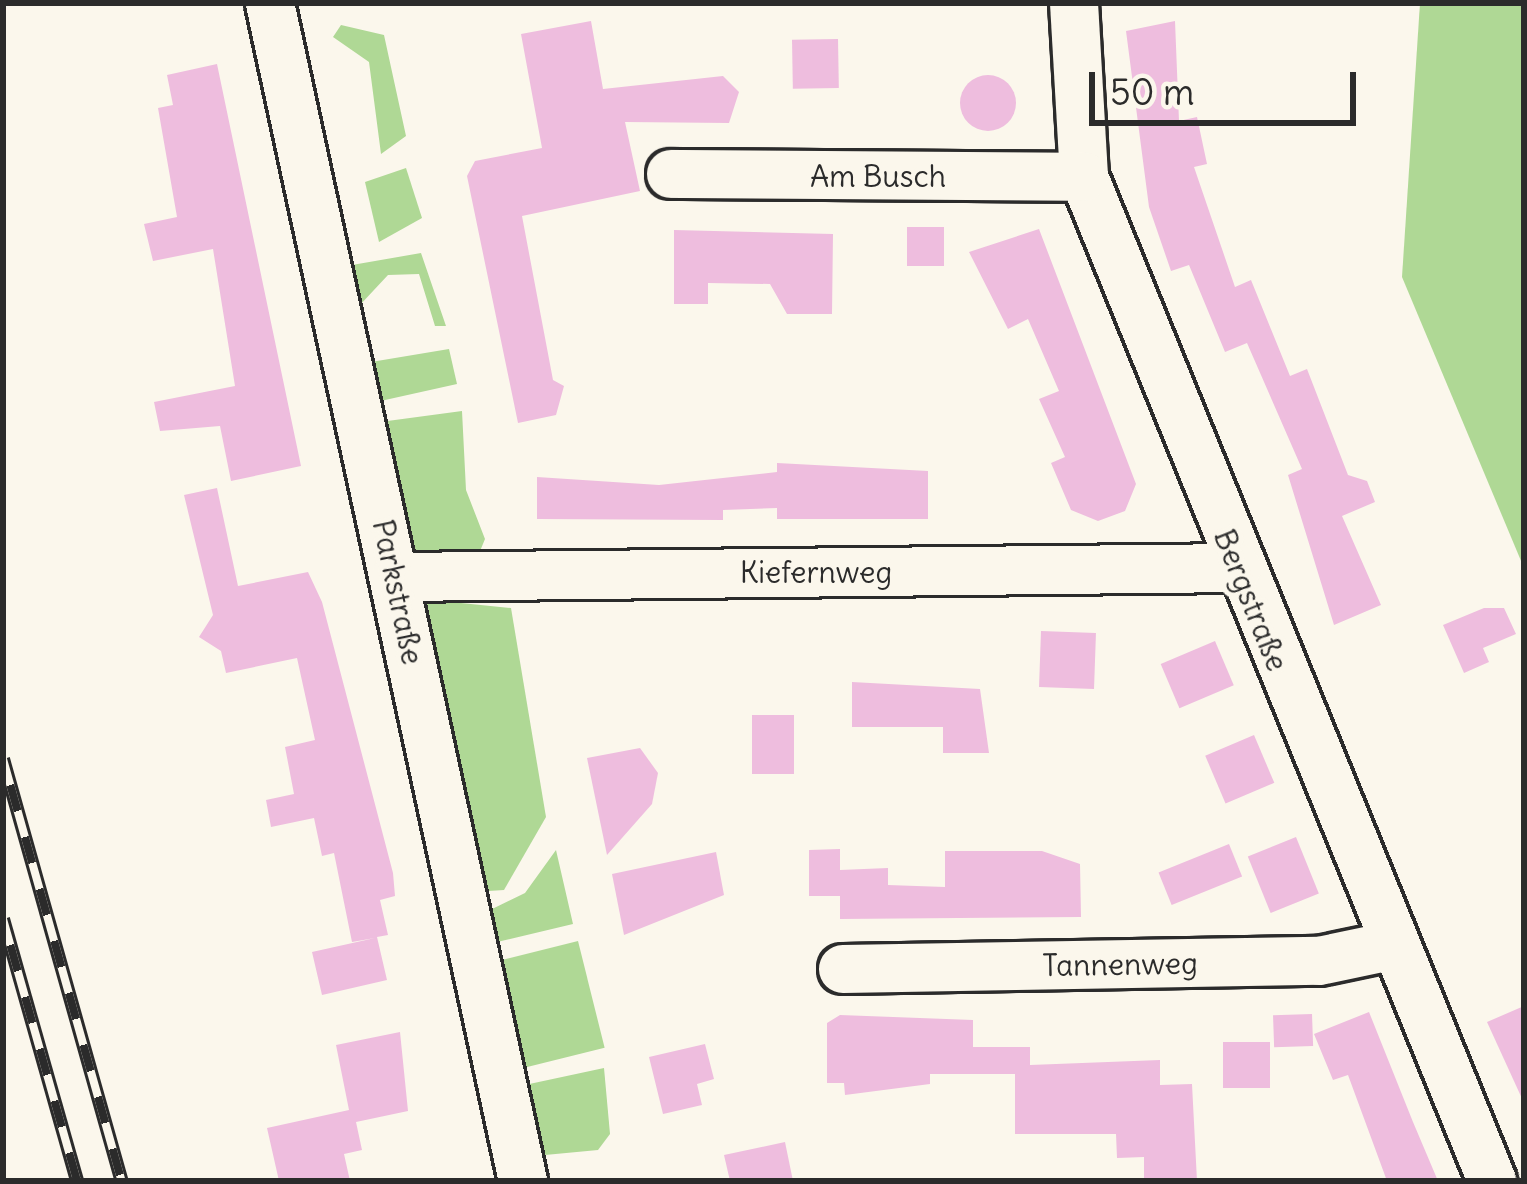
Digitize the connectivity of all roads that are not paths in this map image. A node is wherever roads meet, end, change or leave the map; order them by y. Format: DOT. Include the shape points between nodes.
graph roads {
  1 [pos="270,3"];
  2 [pos="1073,3"];
  3 [pos="671,174"];
  4 [pos="1084,177"];
  5 [pos="1237,568"];
  6 [pos="396,577"];
  7 [pos="1395,946"];
  8 [pos="844,969"];
  9 [pos="523,1181"];
  10 [pos="1492,1181"];
  1 -- 6 [label="street, Parkstraße"];
  2 -- 4 [label="street, Bergstraße"];
  3 -- 4 [label="street, Am Busch"];
  4 -- 5 [label="street, Bergstraße"];
  5 -- 6 [label="street, Kiefernweg"];
  5 -- 7 [label="street, Bergstraße"];
  6 -- 9 [label="street, Parkstraße"];
  7 -- 8 [label="street, Tannenweg" via="1319,961"];
  7 -- 10 [label="street, Bergstraße"];
}
